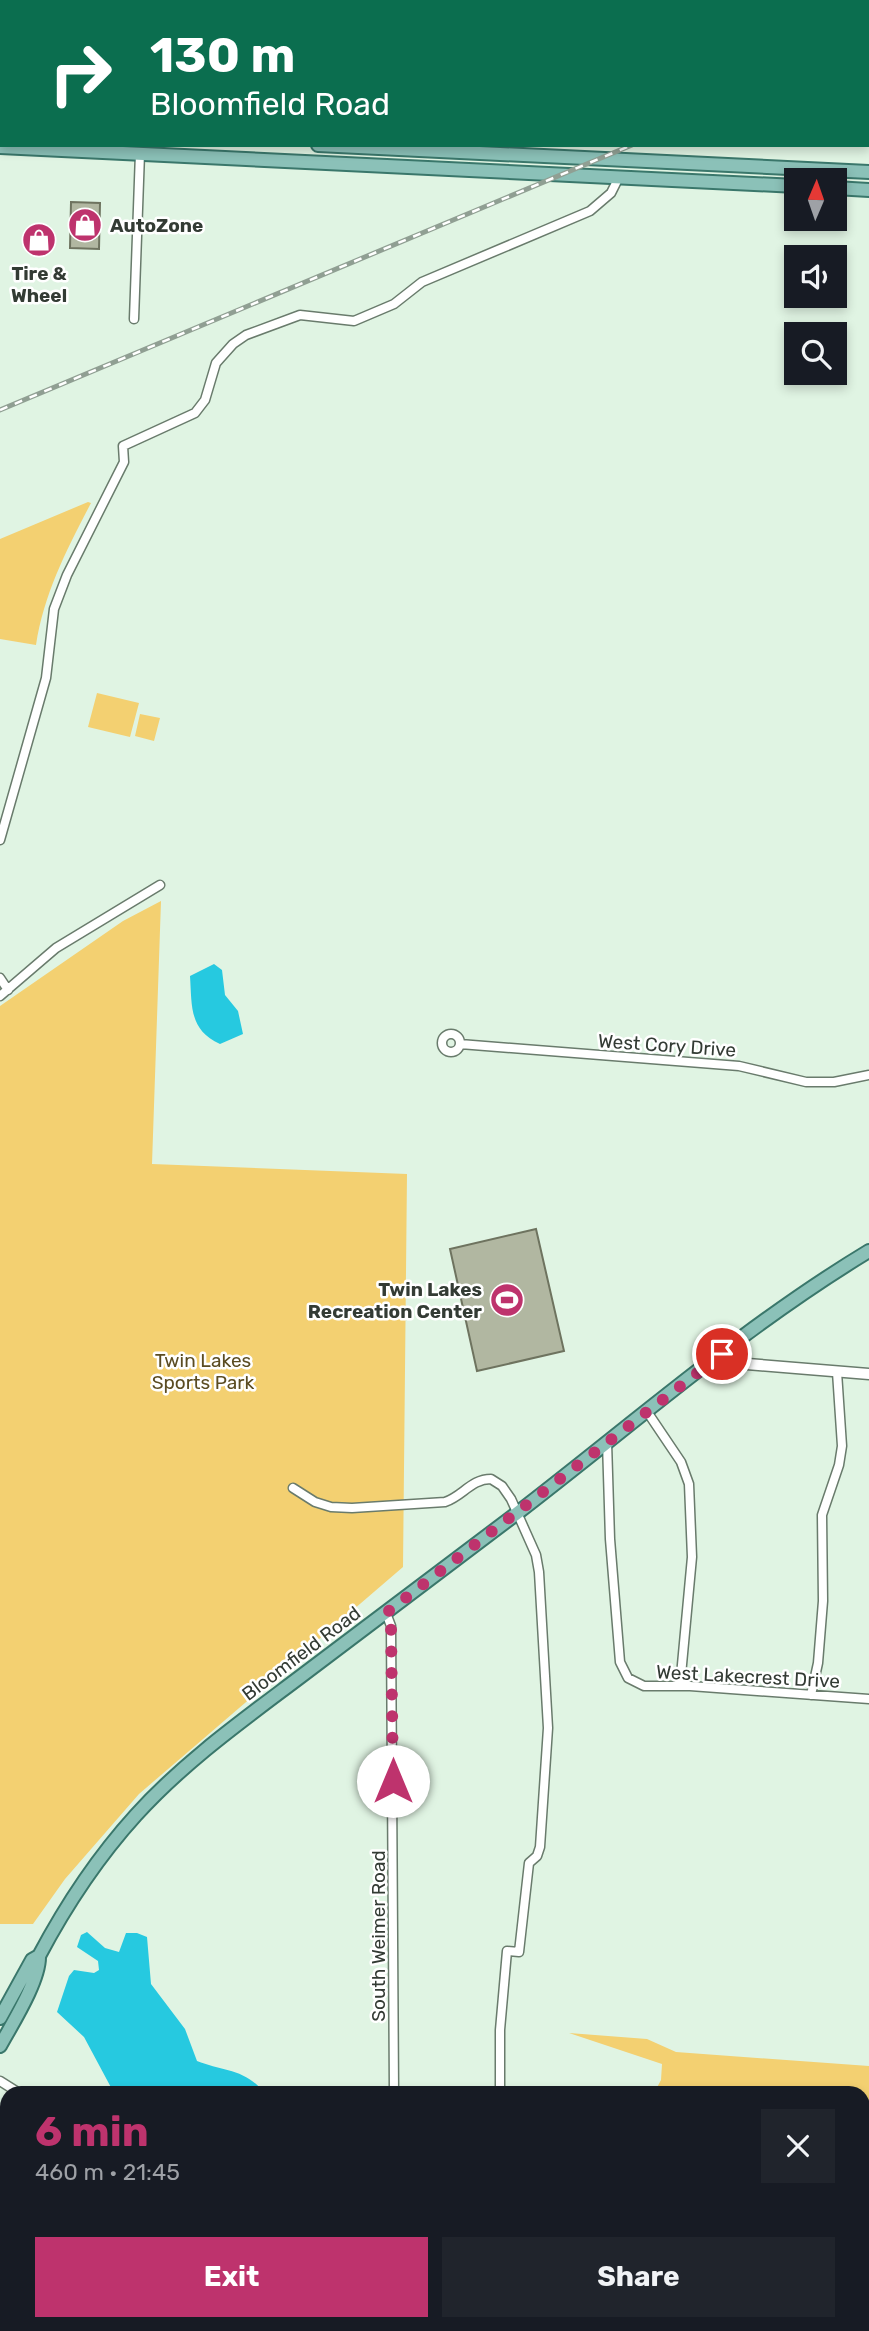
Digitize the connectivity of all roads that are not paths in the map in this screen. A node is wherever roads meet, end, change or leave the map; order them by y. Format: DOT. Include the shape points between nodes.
graph roads {
  1 [pos="0,147"];
  2 [pos="36,147"];
  3 [pos="254,147"];
  4 [pos="364,147"];
  5 [pos="403,147"];
  6 [pos="521,150"];
  7 [pos="140,153"];
  8 [pos="254,159"];
  9 [pos="364,163"];
  10 [pos="700,164"];
  11 [pos="869,172"];
  12 [pos="619,177"];
  13 [pos="784,185"];
  14 [pos="847,189"];
  15 [pos="869,190"];
  16 [pos="134,319"];
  17 [pos="0,840"];
  18 [pos="160,886"];
  19 [pos="0,978"];
  20 [pos="8,990"];
  21 [pos="0,996"];
  22 [pos="460,1044"];
  23 [pos="869,1075"];
  24 [pos="869,1251"];
  25 [pos="722,1354"];
  26 [pos="837,1371"];
  27 [pos="869,1374"];
  28 [pos="646,1410"];
  29 [pos="607,1442"];
  30 [pos="293,1488"];
  31 [pos="518,1513"];
  32 [pos="386,1613"];
  33 [pos="680,1686"];
  34 [pos="811,1695"];
  35 [pos="869,1699"];
  36 [pos="39,1956"];
  37 [pos="0,2018"];
  38 [pos="0,2046"];
  39 [pos="394,2086"];
  40 [pos="500,2086"];
  1 -- 2 [label="main road"];
  2 -- 7 [label="main road"];
  3 -- 8 [label="main road"];
  4 -- 9 [label="street"];
  5 -- 6 [label="main road"];
  6 -- 10 [label="main road"];
  7 -- 8 [label="main road"];
  7 -- 16 [label="street"];
  8 -- 9 [label="main road"];
  9 -- 12 [label="main road"];
  10 -- 11 [label="main road"];
  10 -- 12 [label="main road" via="644,168"];
  12 -- 13 [label="main road"];
  12 -- 17 [label="street" via="611,193 590,211 422,282 384,309 354,321 316,315 290,317 246,335 216,363 205,400 195,413 123,446 124,462 54,609 46,678"];
  14 -- 15 [label="main road"];
  18 -- 20 [label="street" via="56,948"];
  19 -- 20 [label="street"];
  20 -- 21 [label="street"];
  22 -- 23 [label="street, West Cory Drive" via="739,1066 806,1082"];
  24 -- 25 [label="main road, Bloomfield Road"];
  25 -- 26 [label="street" via="735,1363"];
  25 -- 28 [label="main road, Bloomfield Road"];
  26 -- 27 [label="street"];
  26 -- 34 [label="street" via="842,1446 822,1515 823,1601"];
  28 -- 29 [label="main road, Bloomfield Road"];
  28 -- 33 [label="street" via="684,1468 690,1492 692,1557"];
  29 -- 31 [label="main road, Bloomfield Road"];
  29 -- 33 [label="street, West Lakecrest Drive" via="620,1662 628,1678 639,1685"];
  30 -- 31 [label="street" via="315,1502 352,1508 445,1503 475,1482 488,1479 502,1486"];
  31 -- 32 [label="main road, Bloomfield Road"];
  31 -- 40 [label="street" via="539,1572 548,1741 540,1847 529,1863 519,1952 507,1951"];
  32 -- 36 [label="main road, Bloomfield Road" via="204,1751 146,1805 85,1878"];
  32 -- 39 [label="street, South Weimer Road" via="391,1626"];
  33 -- 34 [label="street, West Lakecrest Drive"];
  34 -- 35 [label="street, West Lakecrest Drive"];
  36 -- 37 [label="main road, Bloomfield Road" via="32,1960"];
  36 -- 38 [label="main road, Bloomfield Road"];
}
